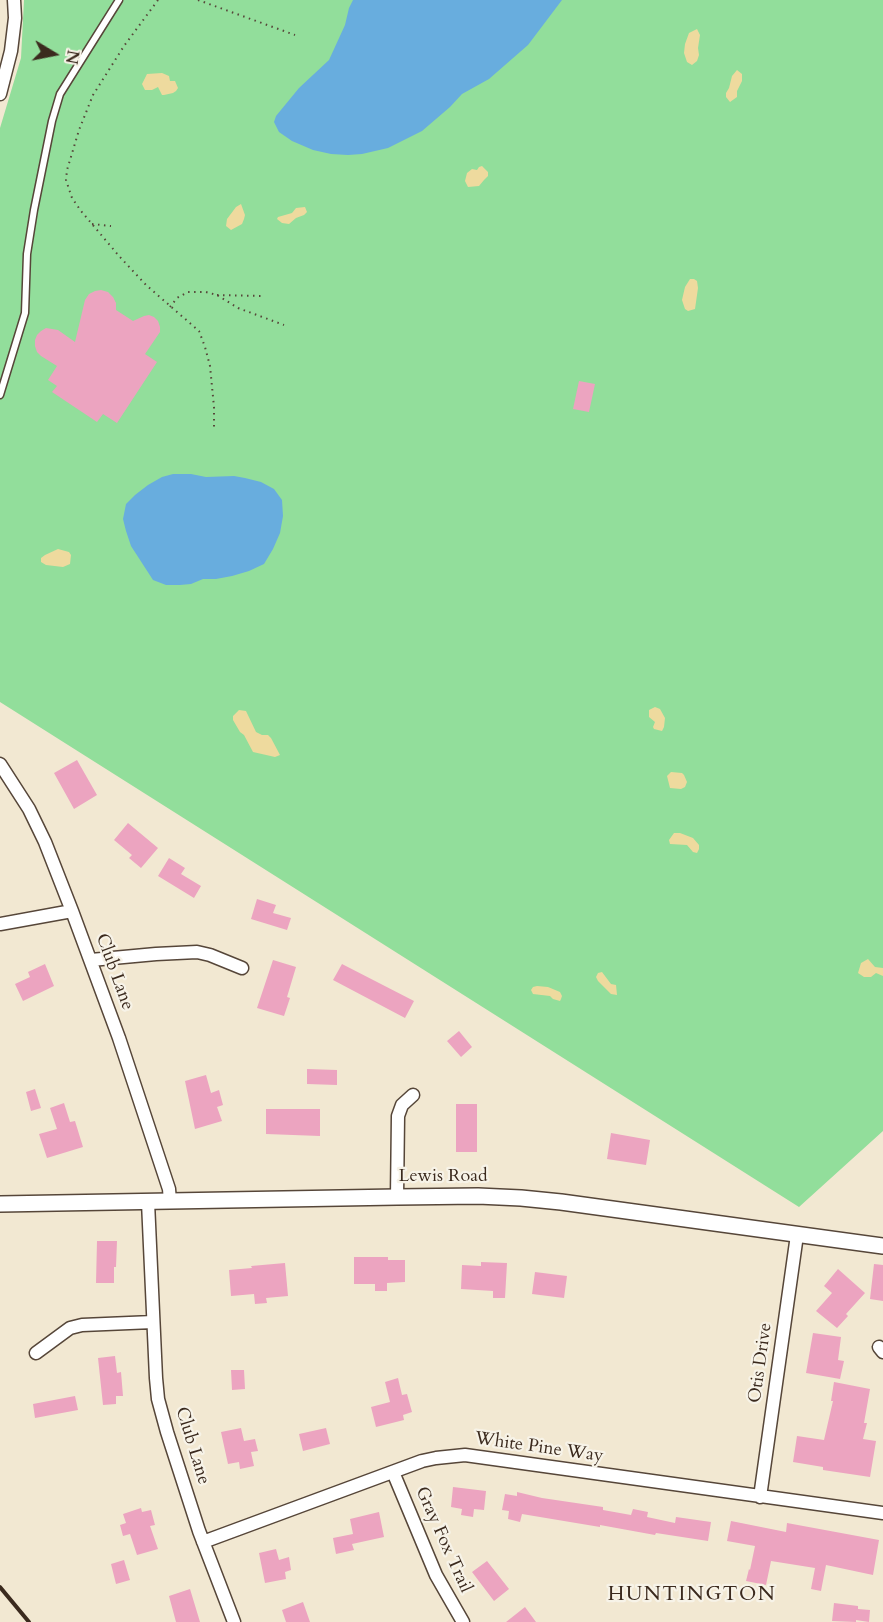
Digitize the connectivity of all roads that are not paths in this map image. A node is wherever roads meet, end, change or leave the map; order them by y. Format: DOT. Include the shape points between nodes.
graph roads {
  1 [pos="14,0"];
  2 [pos="119,0"];
  3 [pos="0,94"];
  4 [pos="0,395"];
  5 [pos="0,764"];
  6 [pos="72,911"];
  7 [pos="0,924"];
  8 [pos="91,960"];
  9 [pos="242,968"];
  10 [pos="413,1095"];
  11 [pos="397,1197"];
  12 [pos="170,1201"];
  13 [pos="148,1202"];
  14 [pos="0,1204"];
  15 [pos="797,1235"];
  16 [pos="883,1246"];
  17 [pos="153,1322"];
  18 [pos="36,1353"];
  19 [pos="393,1472"];
  20 [pos="760,1497"];
  21 [pos="883,1513"];
  22 [pos="203,1542"];
  23 [pos="234,1622"];
  24 [pos="463,1622"];
  1 -- 3 [label="street" via="15,18"];
  2 -- 4 [label="lane" via="60,94 34,210 27,254 25,313"];
  5 -- 6 [label="street, Club Lane" via="29,809"];
  6 -- 7 [label="street"];
  6 -- 8 [label="street, Club Lane"];
  8 -- 9 [label="street" via="197,952"];
  8 -- 12 [label="street, Club Lane"];
  10 -- 11 [label="street" via="402,1105 398,1116"];
  11 -- 12 [label="street, Lewis Road"];
  11 -- 15 [label="street, Lewis Road" via="478,1196 551,1201"];
  12 -- 13 [label="street, Lewis Road"];
  13 -- 14 [label="street, Lewis Road"];
  13 -- 17 [label="street, Club Lane"];
  15 -- 16 [label="street, Lewis Road"];
  15 -- 20 [label="street, Otis Drive"];
  17 -- 18 [label="street" via="70,1328"];
  17 -- 22 [label="street, Club Lane" via="158,1399"];
  19 -- 20 [label="street, White Pine Way" via="436,1458 465,1455"];
  19 -- 22 [label="street, White Pine Way"];
  19 -- 24 [label="street, Gray Fox Trail" via="436,1575"];
  20 -- 21 [label="street, White Pine Way"];
  22 -- 23 [label="street, Club Lane"];
}
